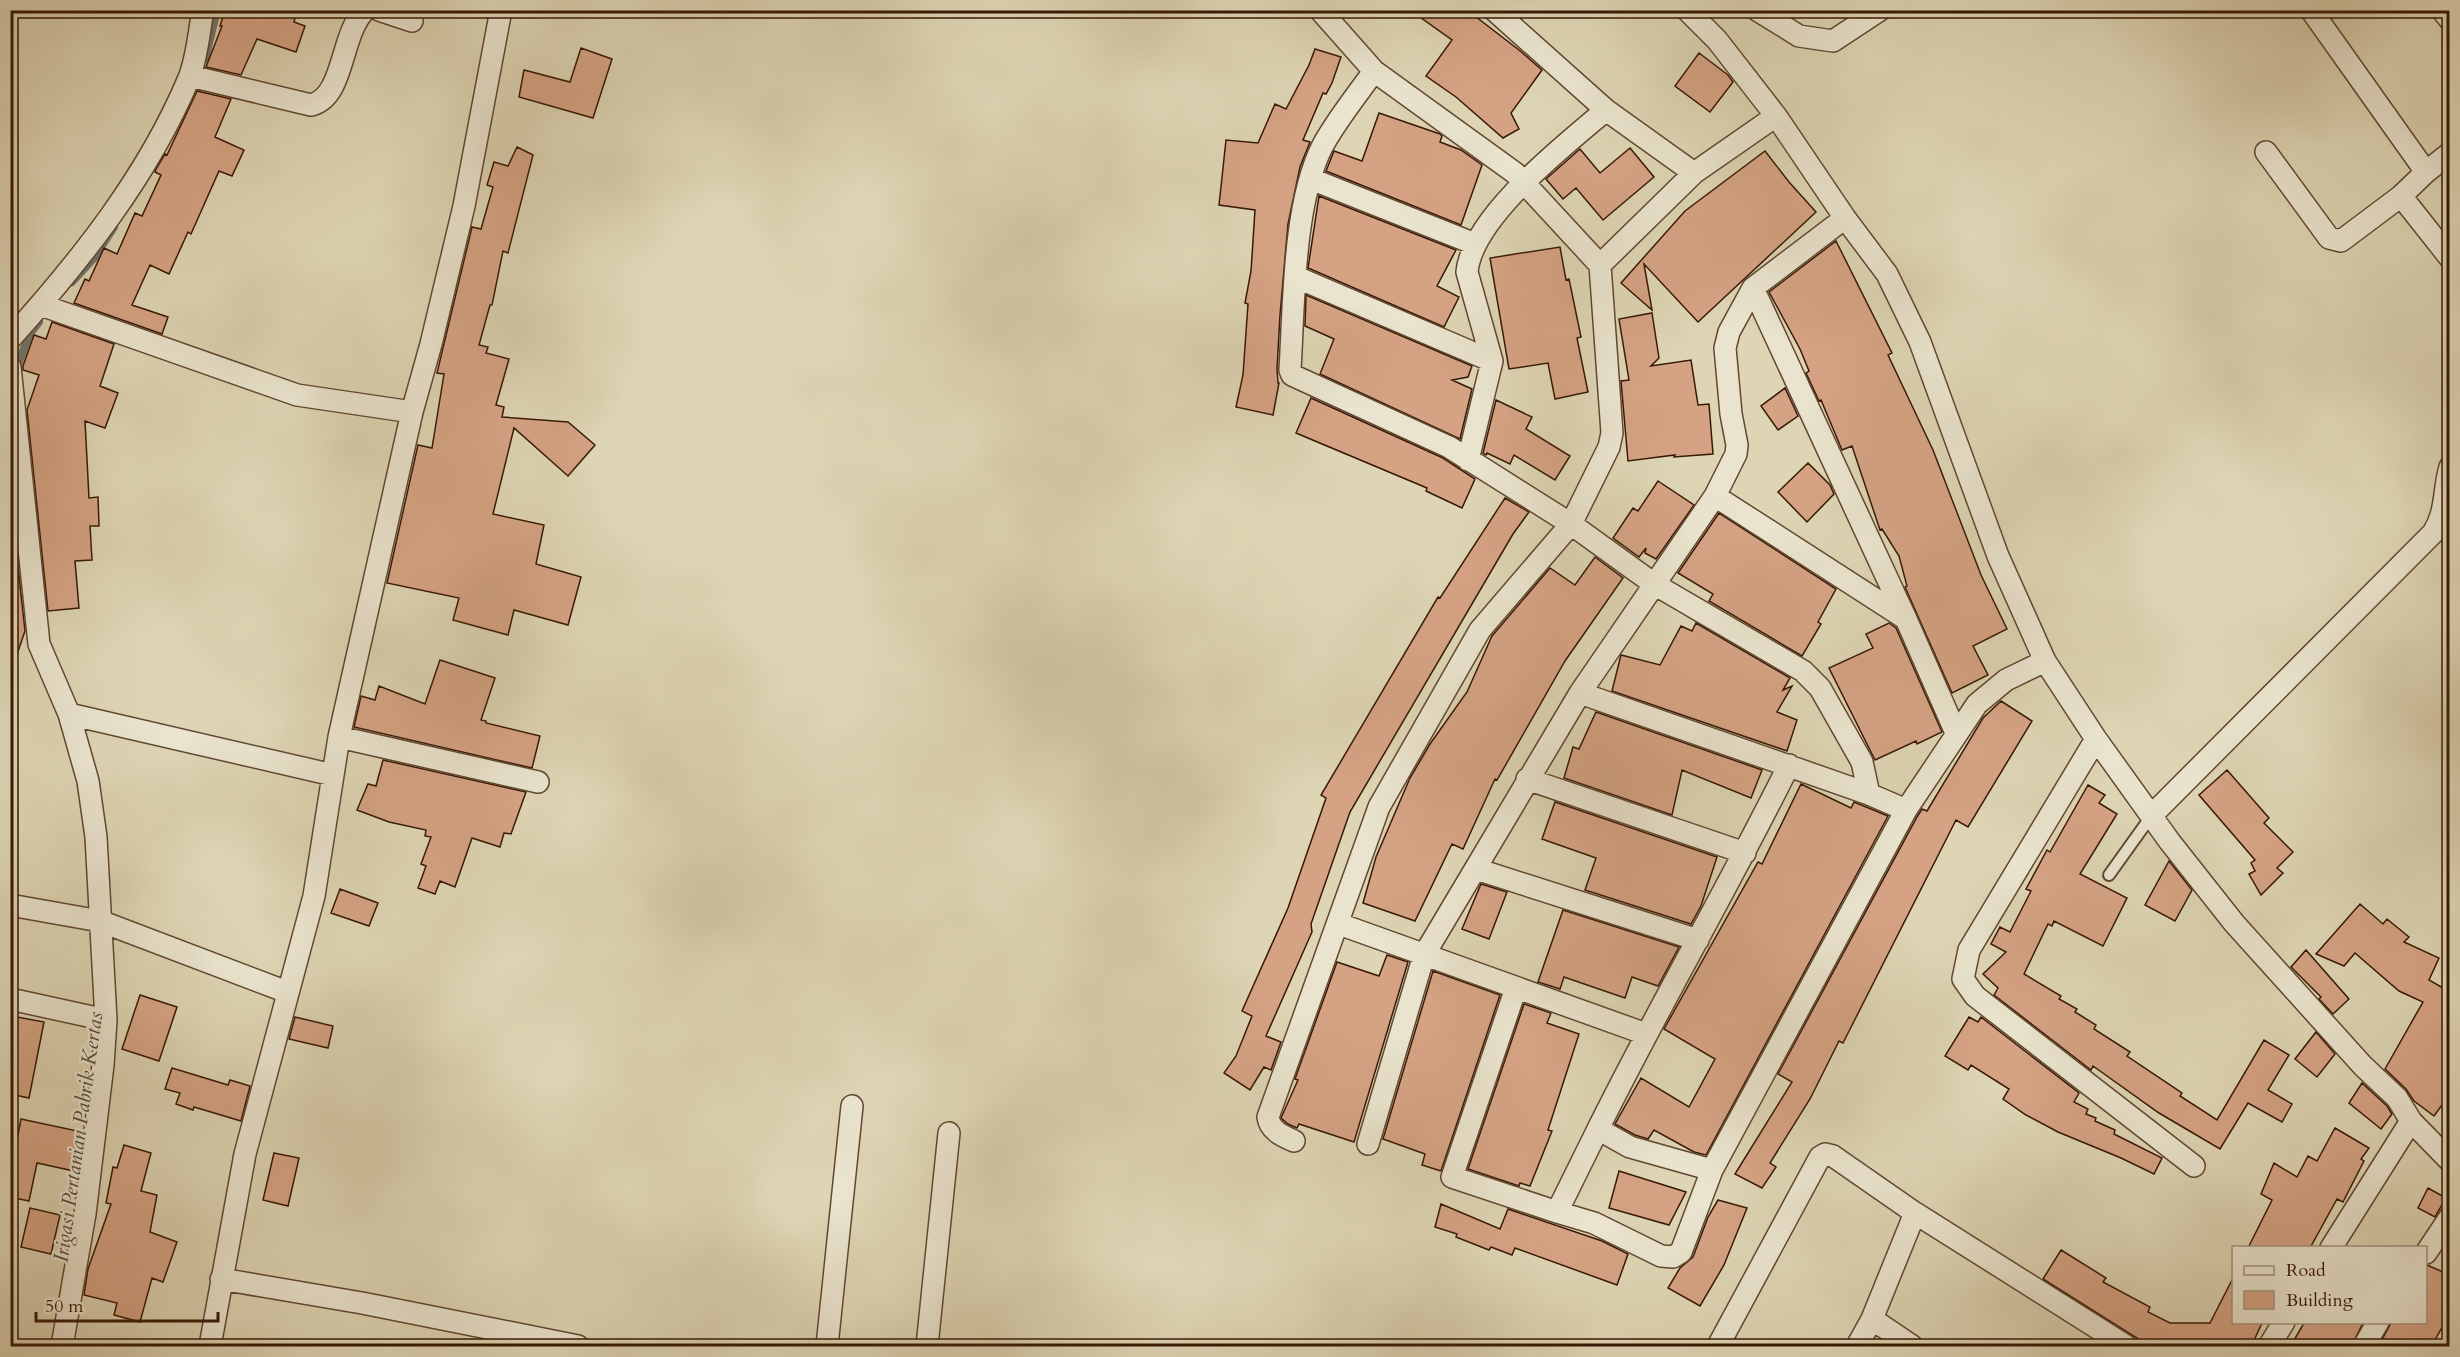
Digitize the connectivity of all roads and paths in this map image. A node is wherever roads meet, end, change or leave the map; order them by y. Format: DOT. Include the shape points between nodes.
graph roads {
  1 [pos="203,10"];
  2 [pos="365,10"];
  3 [pos="379,10"];
  4 [pos="501,10"];
  5 [pos="1320,10"];
  6 [pos="1494,10"];
  7 [pos="1687,10"];
  8 [pos="1757,10"];
  9 [pos="1880,10"];
  10 [pos="2311,10"];
  11 [pos="2442,10"];
  12 [pos="2450,20"];
  13 [pos="412,21"];
  14 [pos="1374,71"];
  15 [pos="190,76"];
  16 [pos="1606,110"];
  17 [pos="1776,116"];
  18 [pos="2266,152"];
  19 [pos="2450,153"];
  20 [pos="2426,172"];
  21 [pos="1694,173"];
  22 [pos="1311,179"];
  23 [pos="1522,182"];
  24 [pos="2401,196"];
  25 [pos="1845,218"];
  26 [pos="1475,244"];
  27 [pos="2450,258"];
  28 [pos="1600,265"];
  29 [pos="1296,277"];
  30 [pos="1753,288"];
  31 [pos="41,305"];
  32 [pos="10,339"];
  33 [pos="1492,361"];
  34 [pos="10,367"];
  35 [pos="412,412"];
  36 [pos="1468,460"];
  37 [pos="2450,467"];
  38 [pos="1715,496"];
  39 [pos="2446,523"];
  40 [pos="1571,524"];
  41 [pos="1654,584"];
  42 [pos="1906,619"];
  43 [pos="2045,661"];
  44 [pos="1580,693"];
  45 [pos="69,714"];
  46 [pos="1956,734"];
  47 [pos="339,737"];
  48 [pos="2096,739"];
  49 [pos="1789,765"];
  50 [pos="333,775"];
  51 [pos="1527,779"];
  52 [pos="538,782"];
  53 [pos="1869,794"];
  54 [pos="1906,810"];
  55 [pos="2152,815"];
  56 [pos="1745,853"];
  57 [pos="1476,869"];
  58 [pos="2109,875"];
  59 [pos="10,904"];
  60 [pos="100,921"];
  61 [pos="1339,924"];
  62 [pos="1698,940"];
  63 [pos="1424,955"];
  64 [pos="1516,988"];
  65 [pos="287,992"];
  66 [pos="10,999"];
  67 [pos="105,1020"];
  68 [pos="1646,1034"];
  69 [pos="852,1106"];
  70 [pos="2411,1120"];
  71 [pos="1598,1128"];
  72 [pos="949,1133"];
  73 [pos="1294,1141"];
  74 [pos="1368,1144"];
  75 [pos="2450,1161"];
  76 [pos="2194,1166"];
  77 [pos="1712,1170"];
  78 [pos="1557,1212"];
  79 [pos="1915,1214"];
  80 [pos="2450,1217"];
  81 [pos="2332,1246"];
  82 [pos="2427,1252"];
  83 [pos="221,1279"];
  84 [pos="1872,1320"];
  85 [pos="2283,1324"];
  86 [pos="2377,1324"];
  87 [pos="62,1347"];
  88 [pos="210,1347"];
  89 [pos="578,1347"];
  90 [pos="827,1347"];
  91 [pos="927,1347"];
  92 [pos="1718,1347"];
  93 [pos="1857,1347"];
  94 [pos="1912,1347"];
  95 [pos="2126,1347"];
  96 [pos="2269,1347"];
  97 [pos="2364,1347"];
  1 -- 15 [label="street"];
  2 -- 15 [label="street" via="346,46 333,88 321,103 311,105"];
  3 -- 13 [label="street"];
  4 -- 35 [label="street" via="464,206"];
  5 -- 14 [label="street"];
  6 -- 16 [label="street"];
  7 -- 17 [label="street" via="1717,40"];
  8 -- 9 [label="street" via="1798,36 1833,41"];
  10 -- 20 [label="street"];
  11 -- 12 [label="street"];
  14 -- 22 [label="street" via="1322,147"];
  14 -- 23 [label="street"];
  15 -- 31 [label="street" via="117,211"];
  16 -- 21 [label="street"];
  16 -- 23 [label="street"];
  17 -- 21 [label="street"];
  17 -- 25 [label="street"];
  18 -- 24 [label="street" via="2329,238 2341,241"];
  19 -- 20 [label="street"];
  20 -- 24 [label="street"];
  21 -- 28 [label="street"];
  22 -- 26 [label="street"];
  22 -- 29 [label="street" via="1300,226"];
  23 -- 26 [label="street"];
  23 -- 28 [label="street"];
  24 -- 27 [label="street"];
  25 -- 30 [label="street"];
  25 -- 43 [label="street" via="1887,274 1920,342 1998,556"];
  26 -- 33 [label="street" via="1468,257 1467,272"];
  28 -- 40 [label="street" via="1612,433 1609,447"];
  29 -- 33 [label="street"];
  29 -- 36 [label="street" via="1292,375 1449,447"];
  30 -- 38 [label="street" via="1729,332 1725,348 1737,445"];
  30 -- 42 [label="street"];
  31 -- 32 [label="street"];
  31 -- 35 [label="street" via="297,395"];
  33 -- 36 [label="street"];
  34 -- 45 [label="street" via="39,645"];
  35 -- 47 [label="street"];
  36 -- 40 [label="street"];
  37 -- 39 [label="street"];
  38 -- 41 [label="street"];
  38 -- 42 [label="street"];
  39 -- 55 [label="street"];
  40 -- 41 [label="street"];
  40 -- 61 [label="street" via="1480,630 1379,807"];
  41 -- 44 [label="street"];
  41 -- 53 [label="street" via="1803,671 1820,688 1862,762"];
  42 -- 46 [label="street"];
  43 -- 46 [label="street" via="2006,680 1977,704"];
  43 -- 48 [label="street"];
  44 -- 49 [label="street"];
  44 -- 51 [label="street"];
  45 -- 50 [label="street"];
  45 -- 60 [label="street" via="88,781 96,837"];
  46 -- 54 [label="street"];
  47 -- 50 [label="street"];
  47 -- 52 [label="street"];
  48 -- 55 [label="street"];
  48 -- 76 [label="street" via="1969,950 1963,979 1975,996"];
  49 -- 53 [label="street"];
  49 -- 56 [label="street"];
  50 -- 65 [label="street" via="314,896"];
  51 -- 56 [label="street"];
  51 -- 57 [label="street"];
  53 -- 54 [label="street"];
  54 -- 77 [label="street"];
  55 -- 58 [label="lane"];
  55 -- 70 [label="street" via="2234,923 2363,1066 2397,1098"];
  56 -- 62 [label="street"];
  57 -- 62 [label="street"];
  57 -- 63 [label="street"];
  59 -- 60 [label="street"];
  60 -- 65 [label="street"];
  60 -- 67 [label="street"];
  61 -- 63 [label="street"];
  61 -- 73 [label="street" via="1268,1117 1274,1129"];
  62 -- 68 [label="street"];
  63 -- 64 [label="street"];
  63 -- 74 [label="street"];
  64 -- 68 [label="street"];
  64 -- 78 [label="street" via="1452,1177"];
  65 -- 83 [label="street" via="245,1154"];
  66 -- 67 [label="street"];
  67 -- 87 [label="street" via="85,1214"];
  68 -- 71 [label="street"];
  69 -- 90 [label="street"];
  70 -- 75 [label="street"];
  70 -- 81 [label="street"];
  71 -- 77 [label="street" via="1630,1147"];
  71 -- 78 [label="street"];
  72 -- 91 [label="street"];
  77 -- 78 [label="street" via="1682,1252 1672,1257 1660,1256 1594,1223"];
  79 -- 84 [label="street"];
  79 -- 92 [label="street" via="1833,1156 1820,1156"];
  79 -- 95 [label="street"];
  80 -- 82 [label="street"];
  83 -- 88 [label="street"];
  83 -- 89 [label="street"];
  84 -- 93 [label="street"];
  84 -- 94 [label="street"];
  85 -- 96 [label="street"];
  86 -- 97 [label="street"];
}
